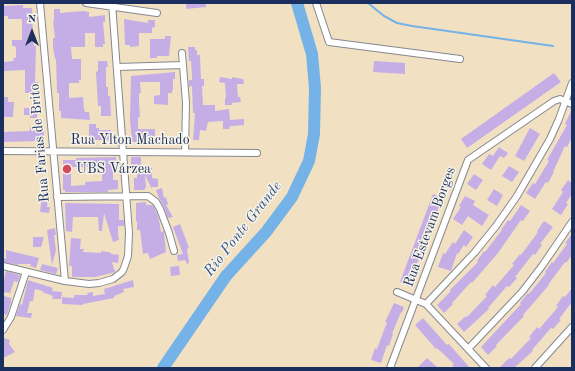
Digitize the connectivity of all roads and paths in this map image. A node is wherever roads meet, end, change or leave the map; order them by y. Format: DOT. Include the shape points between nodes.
graph roads {
  1 [pos="40,3"];
  2 [pos="86,3"];
  3 [pos="316,3"];
  4 [pos="112,5"];
  5 [pos="157,13"];
  6 [pos="182,53"];
  7 [pos="460,59"];
  8 [pos="184,66"];
  9 [pos="117,67"];
  10 [pos="572,83"];
  11 [pos="569,102"];
  12 [pos="3,151"];
  13 [pos="53,151"];
  14 [pos="123,152"];
  15 [pos="185,152"];
  16 [pos="257,153"];
  17 [pos="126,196"];
  18 [pos="57,197"];
  19 [pos="572,222"];
  20 [pos="174,251"];
  21 [pos="3,266"];
  22 [pos="26,272"];
  23 [pos="65,281"];
  24 [pos="397,292"];
  25 [pos="416,300"];
  26 [pos="426,304"];
  27 [pos="572,327"];
  28 [pos="3,330"];
  29 [pos="468,349"];
  30 [pos="390,368"];
  31 [pos="486,368"];
  32 [pos="535,368"];
  1 -- 13 [label="street, Rua Farias de Brito"];
  2 -- 4 [label="street"];
  3 -- 7 [label="street" via="329,42"];
  4 -- 5 [label="street"];
  4 -- 9 [label="street"];
  6 -- 8 [label="street"];
  8 -- 9 [label="street"];
  8 -- 15 [label="street"];
  9 -- 14 [label="street"];
  10 -- 11 [label="street"];
  11 -- 25 [label="street, Rua Estevam Borges" via="554,100 468,160"];
  11 -- 26 [label="street" via="517,196 496,226"];
  12 -- 13 [label="street, Rua Ylton Machado"];
  13 -- 14 [label="street, Rua Ylton Machado"];
  13 -- 18 [label="street, Rua Farias de Brito"];
  14 -- 15 [label="street, Rua Ylton Machado"];
  14 -- 17 [label="street"];
  15 -- 16 [label="street, Rua Ylton Machado"];
  17 -- 18 [label="street"];
  17 -- 20 [label="street" via="148,196 156,202"];
  17 -- 23 [label="street" via="129,246 122,272 113,279 99,283 80,284"];
  18 -- 23 [label="street, Rua Farias de Brito"];
  19 -- 29 [label="street" via="522,292"];
  21 -- 22 [label="street"];
  22 -- 23 [label="street"];
  22 -- 28 [label="street" via="11,317"];
  24 -- 25 [label="street"];
  25 -- 26 [label="street"];
  25 -- 30 [label="street, Rua Estevam Borges"];
  26 -- 29 [label="street"];
  27 -- 32 [label="street"];
  29 -- 31 [label="street"];
}
